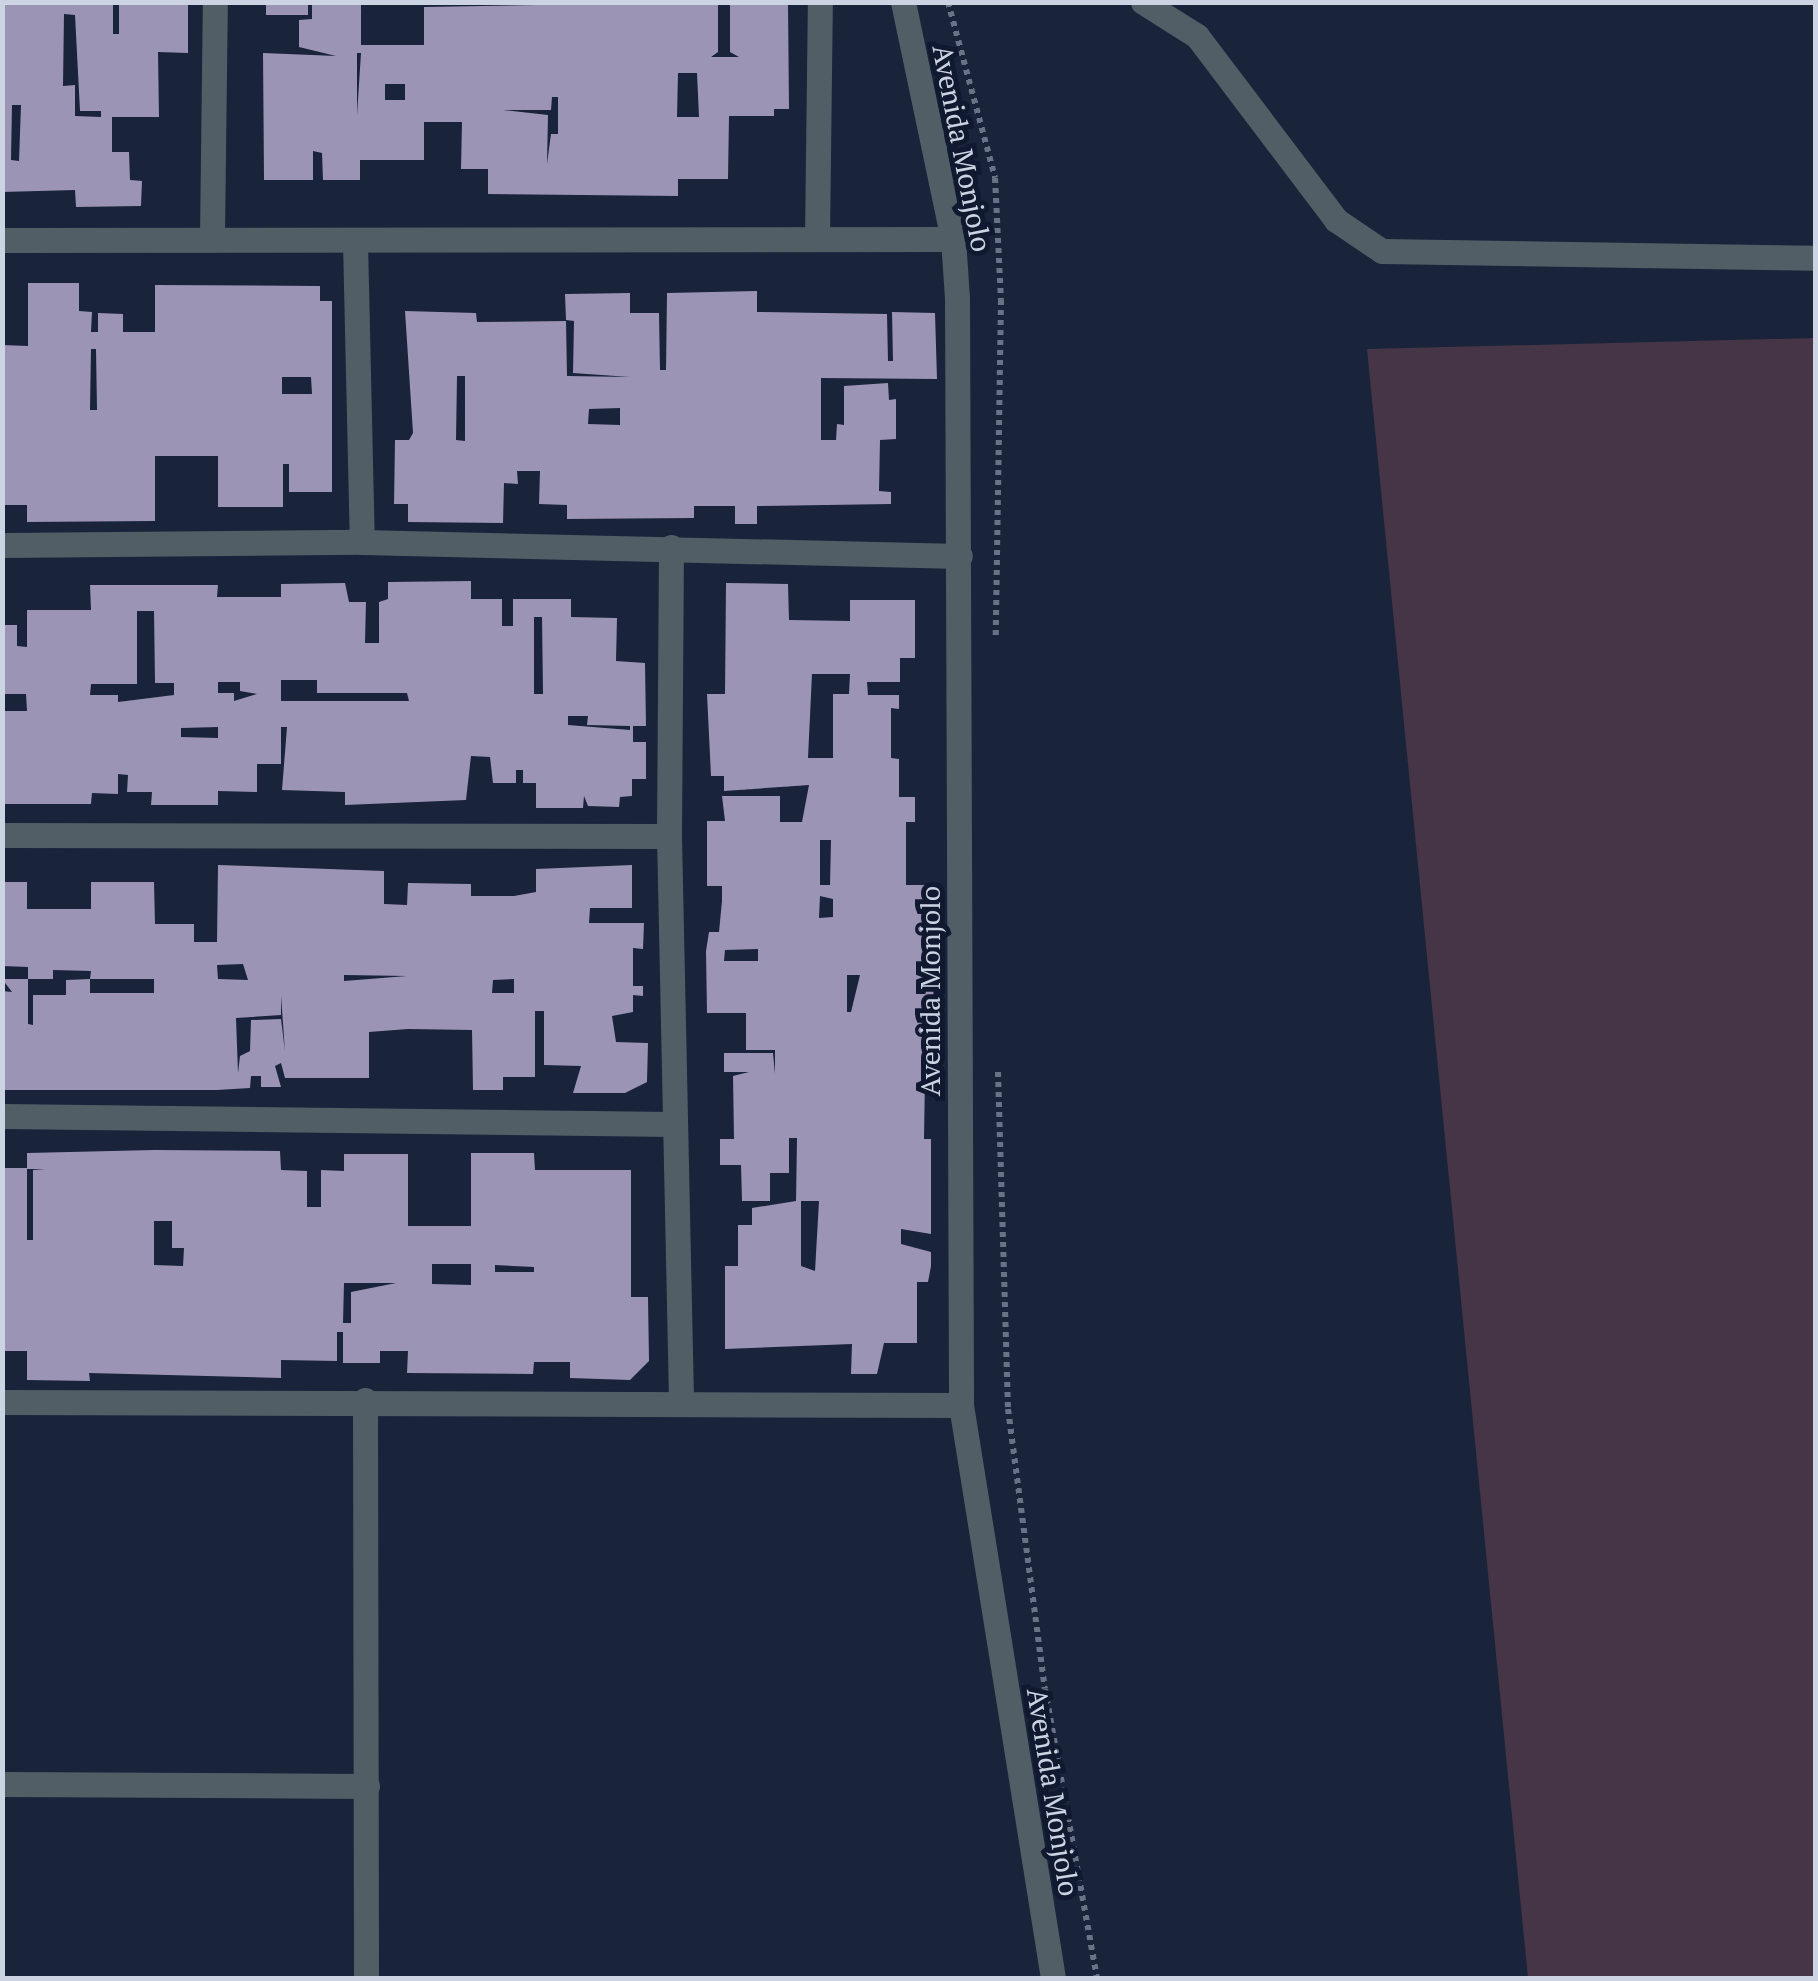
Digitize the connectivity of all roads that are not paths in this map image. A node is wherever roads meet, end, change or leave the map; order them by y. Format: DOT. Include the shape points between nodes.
graph roads {
  1 [pos="215,2"];
  2 [pos="820,2"];
  3 [pos="903,2"];
  4 [pos="1142,2"];
  5 [pos="212,236"];
  6 [pos="816,238"];
  7 [pos="953,239"];
  8 [pos="2,240"];
  9 [pos="355,241"];
  10 [pos="1816,258"];
  11 [pos="362,542"];
  12 [pos="2,545"];
  13 [pos="671,547"];
  14 [pos="960,556"];
  15 [pos="2,835"];
  16 [pos="669,836"];
  17 [pos="2,1116"];
  18 [pos="673,1124"];
  19 [pos="366,1400"];
  20 [pos="680,1400"];
  21 [pos="2,1402"];
  22 [pos="961,1406"];
  23 [pos="2,1784"];
  24 [pos="367,1786"];
  25 [pos="366,1978"];
  26 [pos="1052,1978"];
  1 -- 5 [label="street"];
  2 -- 6 [label="street"];
  3 -- 7 [label="street, Avenida Monjolo"];
  4 -- 10 [label="street" via="1197,36 1336,220 1382,251"];
  5 -- 8 [label="street"];
  5 -- 9 [label="street"];
  6 -- 7 [label="street"];
  6 -- 9 [label="street"];
  7 -- 14 [label="street, Avenida Monjolo"];
  9 -- 11 [label="street"];
  11 -- 12 [label="street"];
  11 -- 13 [label="street"];
  13 -- 14 [label="street"];
  13 -- 16 [label="street"];
  14 -- 22 [label="street, Avenida Monjolo"];
  15 -- 16 [label="street"];
  16 -- 18 [label="street"];
  17 -- 18 [label="street"];
  18 -- 20 [label="street"];
  19 -- 20 [label="street"];
  19 -- 21 [label="street"];
  19 -- 24 [label="street"];
  20 -- 22 [label="street"];
  22 -- 26 [label="street, Avenida Monjolo"];
  23 -- 24 [label="street"];
  24 -- 25 [label="street"];
}
